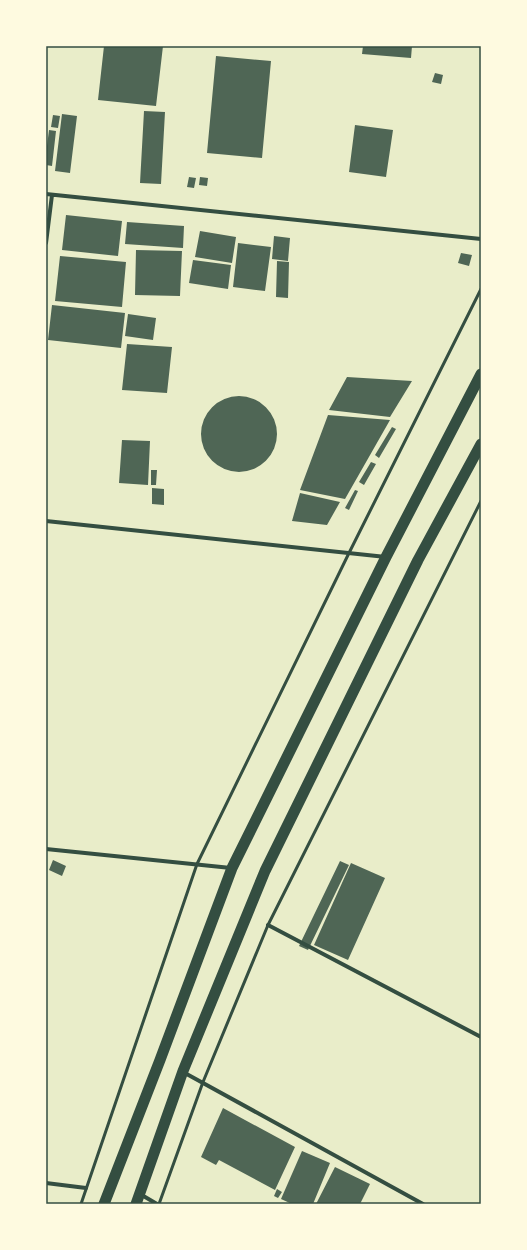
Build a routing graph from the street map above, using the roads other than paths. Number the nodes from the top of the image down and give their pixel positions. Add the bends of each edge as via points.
1 (46, 194) edge
2 (52, 195) junction
3 (481, 239) edge
4 (46, 243) edge
5 (481, 289) edge
6 (481, 374) edge
7 (481, 444) edge
8 (481, 501) edge
9 (46, 521) edge
10 (349, 553) junction
11 (386, 557) junction
12 (46, 849) edge
13 (198, 864) junction
14 (232, 868) junction
15 (268, 925) junction
16 (481, 1037) edge
17 (183, 1072) junction
18 (203, 1082) junction
19 (46, 1183) edge
20 (86, 1188) junction
21 (138, 1199) edge
22 (81, 1204) edge
23 (104, 1204) edge
24 (158, 1204) edge
25 (422, 1204) edge

1 - 2 street
2 - 3 street
2 - 4 street
5 - 10 lane
6 - 11 highway
7 - 17 highway via 418,560 265,872
8 - 15 lane
9 - 10 street
10 - 11 street
10 - 13 lane
11 - 14 highway
12 - 13 street
13 - 14 street
13 - 20 lane
14 - 23 highway
15 - 16 street
15 - 18 lane
17 - 18 street
17 - 21 highway
18 - 24 lane
18 - 25 street
19 - 20 street
20 - 22 lane
21 - 24 street

